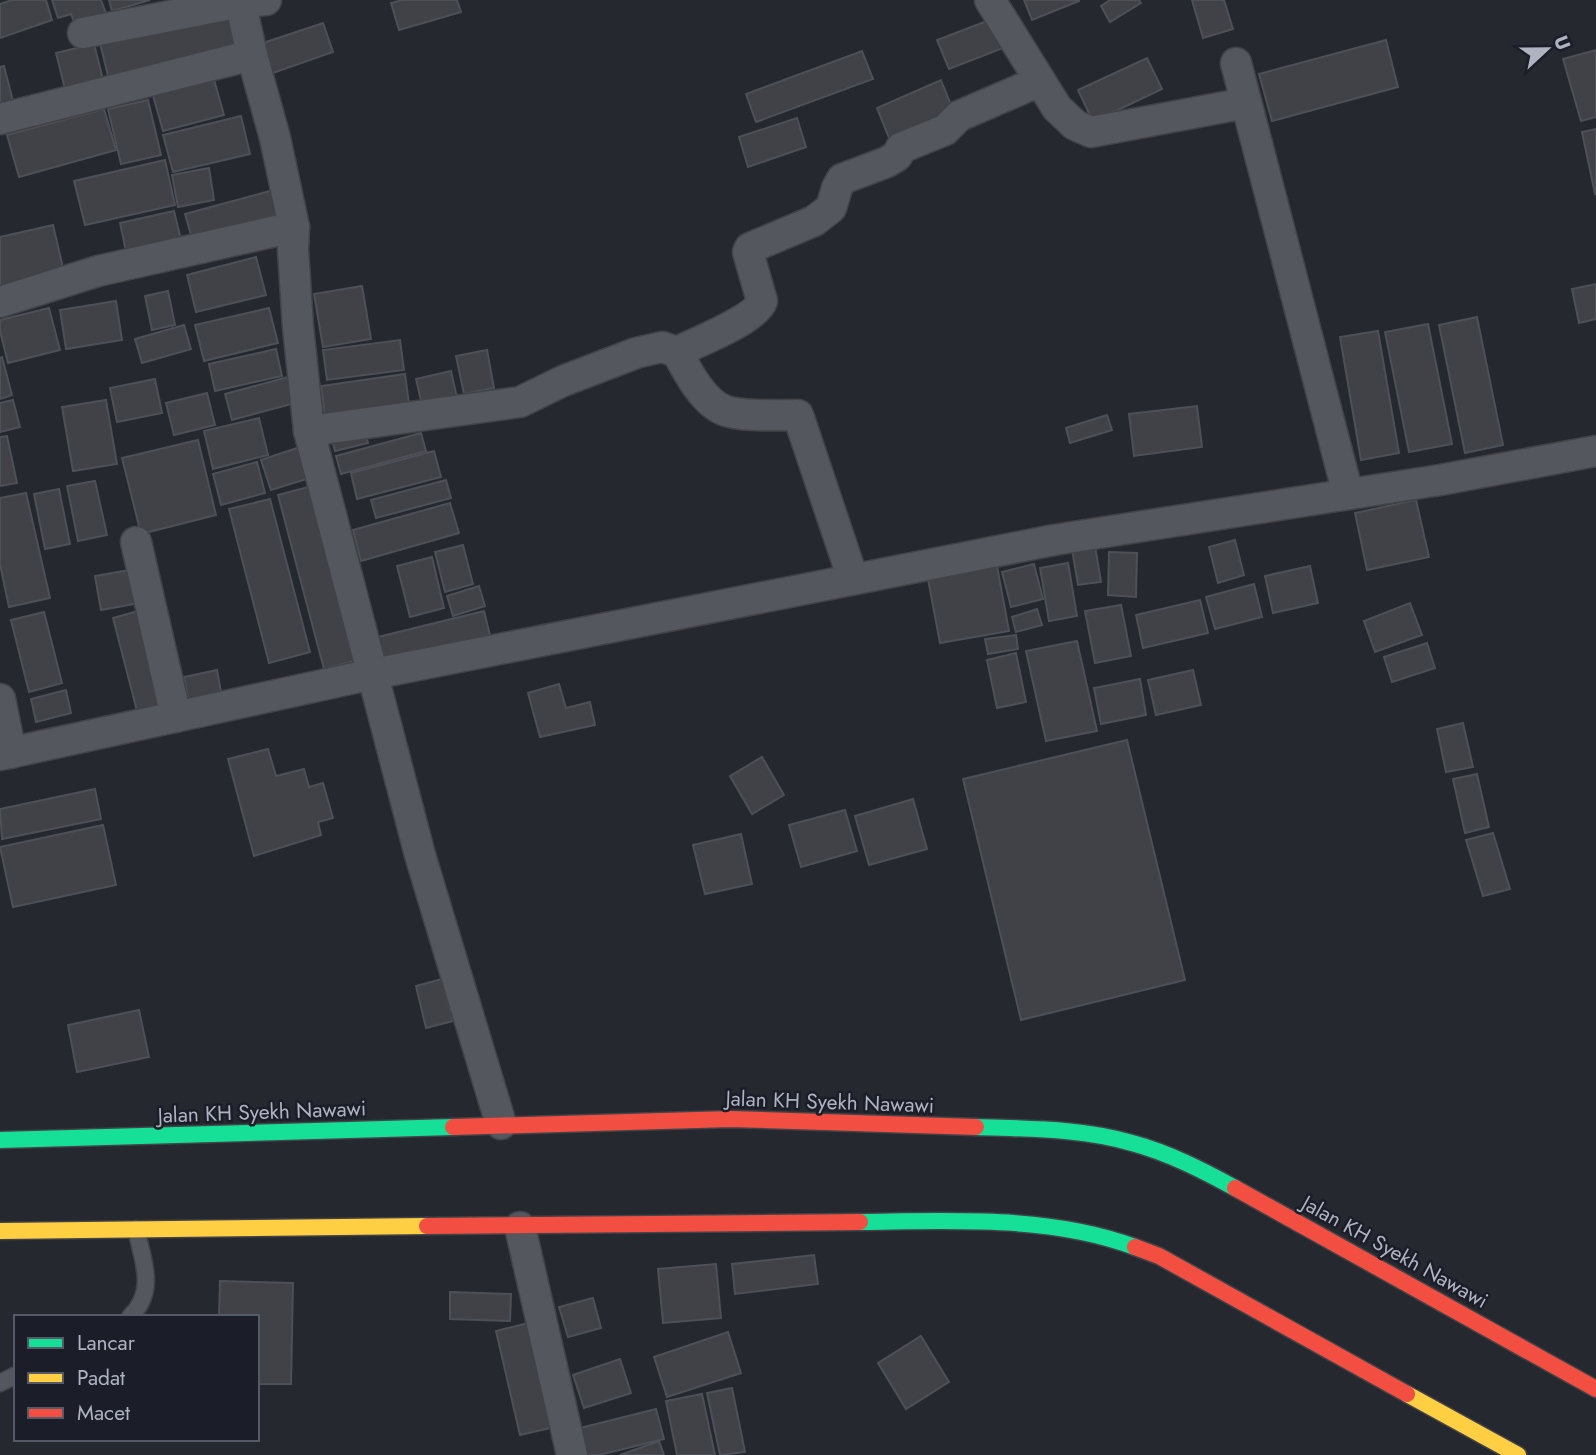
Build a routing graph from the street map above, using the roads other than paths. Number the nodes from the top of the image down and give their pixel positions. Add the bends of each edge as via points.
1 (990, 0) edge
2 (249, 1) edge
3 (83, 33) dead end
4 (251, 55) junction
5 (1236, 63) dead end
6 (1040, 81) junction
7 (1246, 103) junction
8 (0, 119) edge
9 (294, 227) junction
10 (0, 302) edge
11 (677, 352) junction
12 (309, 430) junction
13 (1596, 451) edge
14 (1348, 494) junction
15 (136, 542) dead end
16 (853, 579) junction
17 (373, 674) junction
18 (0, 699) edge
19 (176, 717) junction
20 (6, 754) edge
21 (501, 1124) junction
22 (0, 1140) edge
23 (520, 1227) junction
24 (136, 1229) junction
25 (0, 1231) edge
26 (132, 1315) edge
27 (1596, 1389) edge
28 (572, 1455) edge
29 (1518, 1455) edge

1 - 6 street
2 - 3 street
2 - 4 street
4 - 8 street
4 - 9 street
5 - 7 street
6 - 7 street via 1056,108 1074,125 1091,132
6 - 11 street via 958,116 946,130 901,148 887,162 842,179 824,215 750,248 760,308
7 - 14 street
9 - 10 street via 98,271
9 - 12 street
11 - 12 street via 662,347 636,353 520,402
11 - 16 street via 691,379 716,407 728,412 798,415
12 - 17 street
13 - 14 street
14 - 16 street via 1054,540
15 - 19 street
16 - 17 street
17 - 19 street
17 - 21 street via 420,855
18 - 20 street
19 - 20 street
21 - 22 main road, Jalan KH Syekh Nawawi
21 - 27 main road, Jalan KH Syekh Nawawi via 758,1120 1058,1130 1130,1142 1192,1164
23 - 24 main road
23 - 28 street
23 - 29 main road via 946,1221 1102,1235 1159,1256
24 - 25 main road
24 - 26 lane via 146,1292

